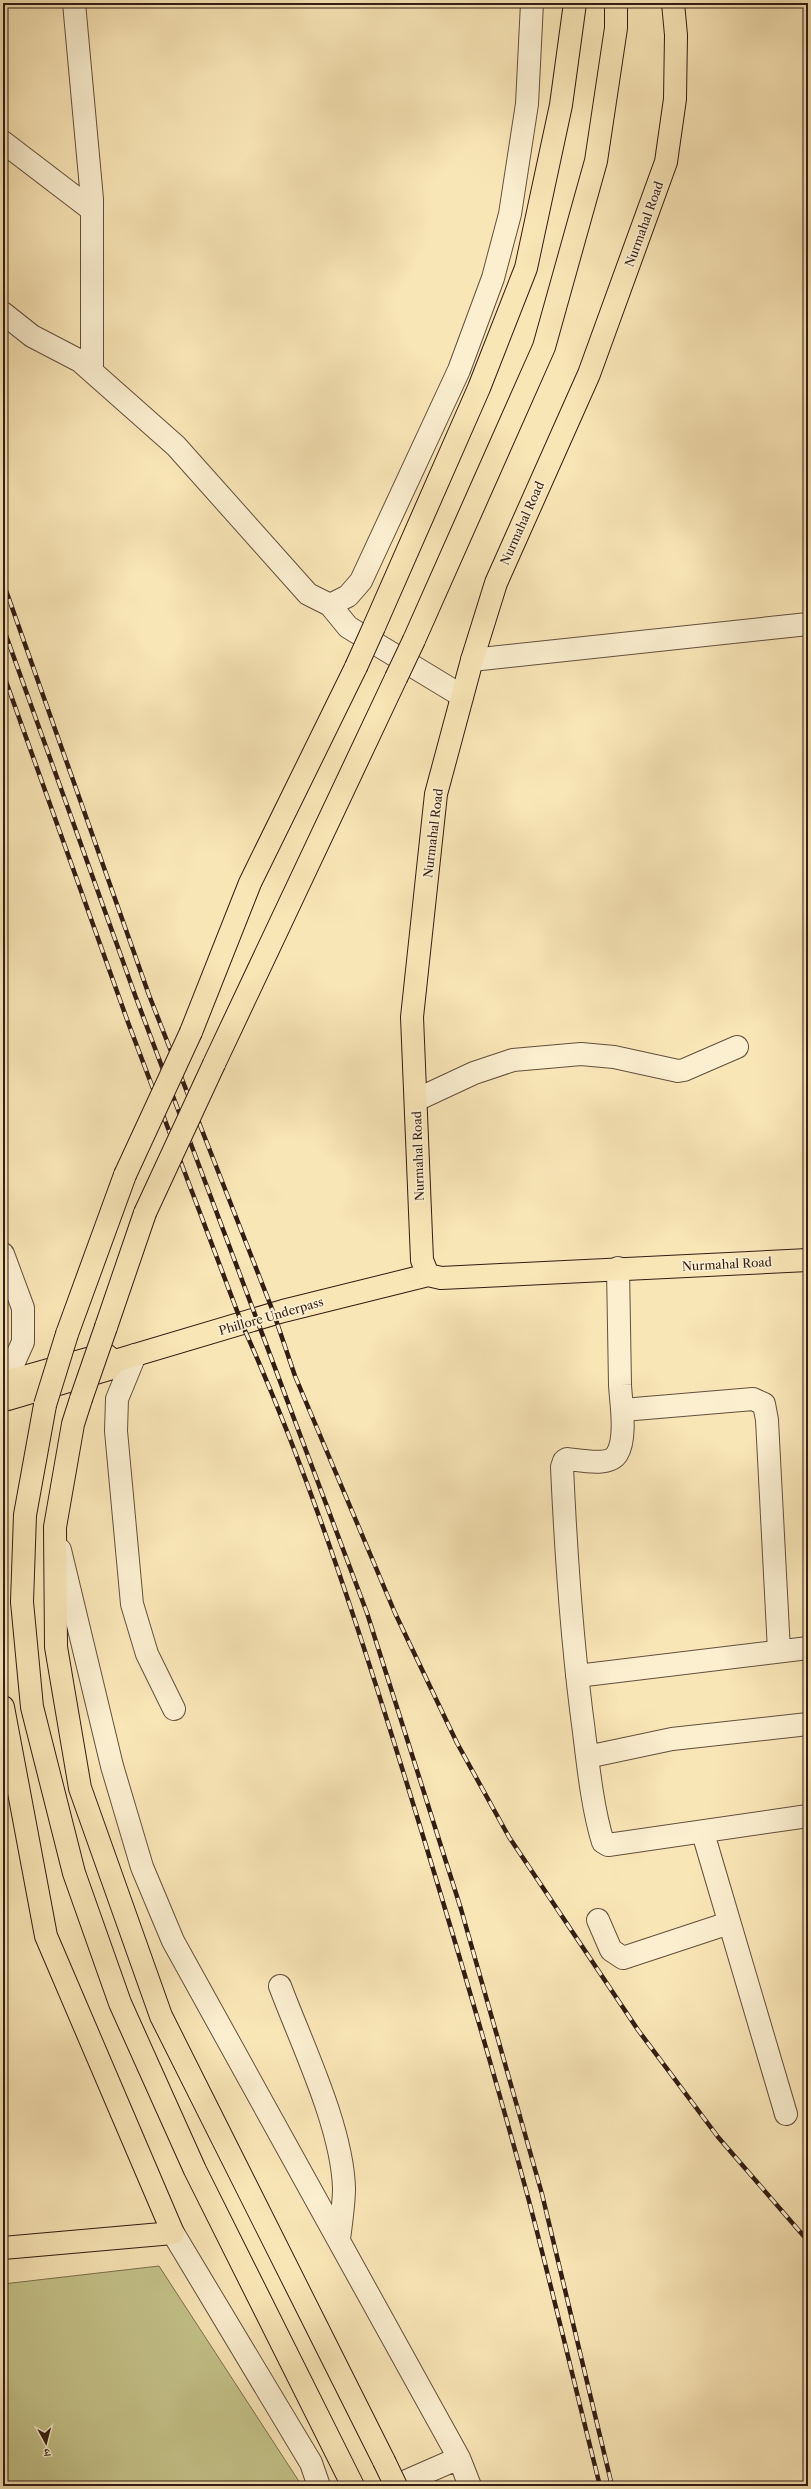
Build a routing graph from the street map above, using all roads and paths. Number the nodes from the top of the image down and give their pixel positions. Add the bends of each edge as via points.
1 (74, 3) edge
2 (532, 3) edge
3 (575, 3) edge
4 (616, 3) edge
5 (673, 3) edge
6 (3, 142) edge
7 (92, 210) junction
8 (3, 313) edge
9 (92, 371) junction
10 (330, 605) junction
11 (808, 624) edge
12 (472, 660) junction
13 (462, 696) junction
14 (737, 1046) dead end
15 (416, 1100) junction
16 (3, 1254) edge
17 (808, 1260) edge
18 (618, 1268) junction
19 (428, 1275) junction
20 (125, 1358) junction
21 (5, 1390) edge
22 (623, 1410) junction
23 (55, 1527) junction
24 (808, 1648) edge
25 (779, 1651) junction
26 (576, 1676) junction
27 (3, 1707) edge
28 (174, 1709) dead end
29 (808, 1724) edge
30 (588, 1757) junction
31 (807, 1819) edge
32 (703, 1833) junction
33 (598, 1920) dead end
34 (729, 1923) junction
35 (280, 1986) dead end
36 (786, 2114) dead end
37 (173, 2233) junction
38 (339, 2240) junction
39 (3, 2248) edge
40 (459, 2458) junction
41 (351, 2481) edge
42 (319, 2486) edge
43 (396, 2486) edge
44 (470, 2486) edge

1 - 7 street
2 - 10 street via 527,104 510,214 493,278 459,370 361,581 348,596
3 - 41 main road, bridge via 562,105 526,268 479,388 374,627 250,883 191,1032 125,1175 67,1334 46,1405 25,1515 22,1602 32,1707 74,1873 120,2003 195,2170
4 - 23 main road, bridge via 616,28 596,161 544,347 414,640 145,1213 72,1424
5 - 12 main road, Nurmahal Road via 676,35 675,99 666,162 589,374 496,582
6 - 7 street
7 - 9 street
8 - 9 street via 32,336 80,361
9 - 10 street via 176,446 308,594
10 - 13 street via 348,628
11 - 12 street
12 - 13 main road, Nurmahal Road
13 - 15 main road, Nurmahal Road via 436,794 412,1017
14 - 15 street via 678,1071 614,1057 581,1054 512,1060 474,1073
15 - 19 main road, Nurmahal Road via 422,1260
16 - 21 street via 23,1308 23,1342
17 - 18 main road, Nurmahal Road
18 - 19 main road, Nurmahal Road via 442,1278
18 - 22 street
19 - 20 main road, Phillore Underpass via 283,1311
20 - 21 main road, Phillore Underpass via 105,1354
20 - 28 street via 117,1399 116,1431 132,1604 147,1654
22 - 25 street via 753,1399 764,1404
22 - 26 street via 617,1455 610,1460 567,1459 562,1463 566,1561
23 - 38 street via 112,1766 142,1867 173,1941
23 - 43 main road, bridge via 56,1646 80,1788 141,1960 161,2016
24 - 25 street
25 - 26 street
26 - 30 street
27 - 37 main road via 46,1936
29 - 30 street via 672,1739
30 - 32 street via 602,1840 606,1845
31 - 32 street
32 - 34 street
33 - 34 street via 611,1950 623,1958
34 - 36 street
35 - 38 street via 330,2117 340,2156 344,2188
37 - 39 main road
37 - 42 street via 311,2463
38 - 40 street
40 - 43 street
40 - 44 street

